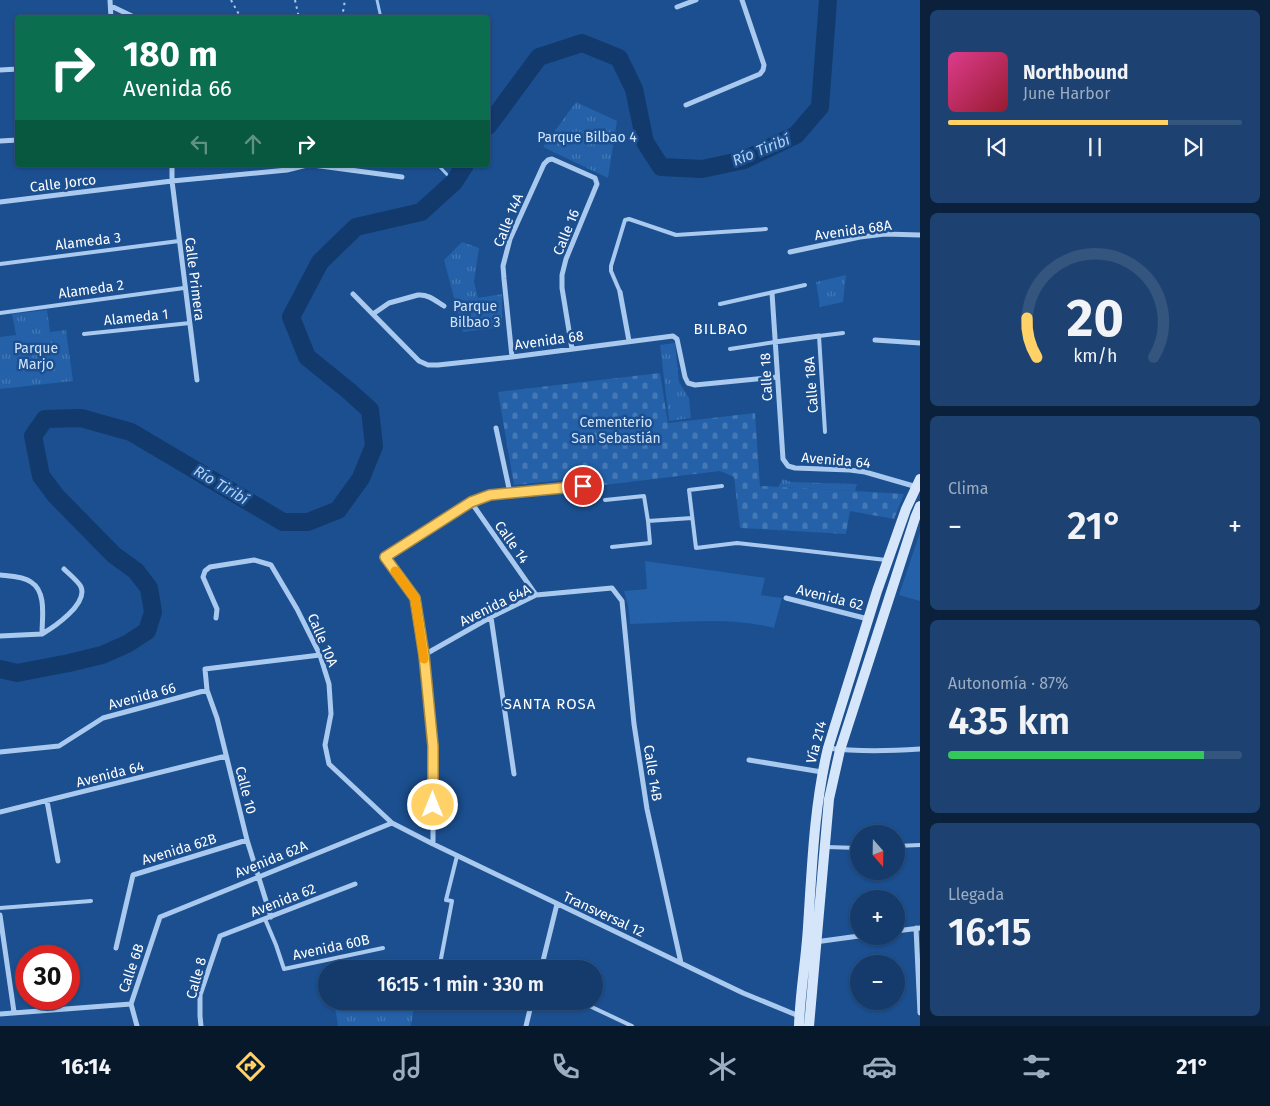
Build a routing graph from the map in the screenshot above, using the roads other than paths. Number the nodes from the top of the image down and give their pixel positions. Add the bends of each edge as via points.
1 (696, 0) edge
2 (742, 0) edge
3 (110, 3) edge
4 (678, 6) dead end
5 (131, 15) edge
6 (15, 69) edge
7 (0, 70) edge
8 (686, 105) dead end
9 (15, 140) edge
10 (0, 141) edge
11 (172, 167) edge
12 (299, 167) edge
13 (328, 167) edge
14 (402, 177) dead end
15 (172, 181) junction
16 (597, 184) joint
17 (0, 202) edge
18 (766, 229) dead end
19 (920, 235) edge
20 (179, 241) junction
21 (790, 252) dead end
22 (0, 264) edge
23 (805, 285) dead end
24 (184, 288) junction
25 (620, 292) joint
26 (772, 293) junction
27 (353, 294) dead end
28 (720, 304) dead end
29 (444, 306) dead end
30 (0, 313) edge
31 (373, 314) junction
32 (190, 323) junction
33 (843, 332) dead end
34 (84, 334) dead end
35 (819, 336) junction
36 (875, 340) dead end
37 (629, 341) junction
38 (776, 342) junction
39 (920, 343) edge
40 (572, 349) junction
41 (730, 349) dead end
42 (512, 357) junction
43 (777, 377) junction
44 (197, 380) dead end
45 (496, 428) dead end
46 (825, 432) dead end
47 (783, 459) joint
48 (919, 485) edge
49 (583, 486) dead end
50 (722, 486) dead end
51 (510, 492) junction
52 (605, 500) dead end
53 (471, 502) junction
54 (920, 506) edge
55 (692, 518) junction
56 (648, 521) junction
57 (612, 547) dead end
58 (888, 560) junction
59 (64, 569) dead end
60 (0, 575) edge
61 (612, 588) joint
62 (536, 595) junction
63 (786, 598) dead end
64 (216, 618) dead end
65 (491, 618) junction
66 (868, 618) junction
67 (42, 634) junction
68 (0, 636) edge
69 (320, 655) junction
70 (424, 655) junction
71 (207, 690) junction
72 (828, 748) junction
73 (920, 749) edge
74 (840, 750) junction
75 (0, 752) edge
76 (226, 756) junction
77 (749, 760) dead end
78 (822, 772) junction
79 (514, 774) dead end
80 (46, 801) junction
81 (0, 812) edge
82 (392, 824) junction
83 (247, 840) junction
84 (432, 844) junction
85 (920, 845) edge
86 (824, 846) junction
87 (905, 846) edge
88 (850, 847) edge
89 (457, 856) junction
90 (58, 861) dead end
91 (259, 876) junction
92 (355, 884) dead end
93 (91, 901) dead end
94 (557, 904) junction
95 (0, 908) edge
96 (0, 915) edge
97 (271, 916) junction
98 (160, 917) joint
99 (265, 919) junction
100 (918, 928) edge
101 (905, 930) edge
102 (2, 935) edge
103 (220, 936) joint
104 (850, 937) edge
105 (812, 942) junction
106 (116, 948) dead end
107 (383, 948) dead end
108 (441, 960) edge
109 (542, 960) edge
110 (681, 963) junction
111 (131, 1004) junction
112 (530, 1010) edge
113 (598, 1010) edge
114 (14, 1012) junction
115 (920, 1012) edge
116 (0, 1014) edge
117 (804, 1022) edge
118 (138, 1026) edge
119 (201, 1026) edge
120 (526, 1026) edge
121 (632, 1026) edge

1 - 4 street
2 - 8 street via 763,70
3 - 5 street
6 - 7 street
9 - 10 street
11 - 15 street
12 - 15 street, Calle Jorco
13 - 14 street
15 - 17 street, Calle Jorco
15 - 20 street, Calle Primera
16 - 40 street, Calle 16 via 562,275
16 - 42 street, Calle 14A via 595,178 552,160 544,164 510,239 503,266
18 - 25 lane via 676,235 625,220 611,266
19 - 21 street, Avenida 68A via 860,237
20 - 22 lane, Alameda 3
20 - 24 street, Calle Primera
23 - 26 lane
24 - 30 lane, Alameda 2
24 - 32 street, Calle Primera
25 - 37 street
26 - 28 lane
26 - 38 street, Calle 18
27 - 31 street
29 - 31 street via 422,294 389,303
31 - 42 street, Avenida 68 via 419,361 428,365
32 - 34 lane, Alameda 1
32 - 44 street, Calle Primera
33 - 35 lane
35 - 38 street
35 - 46 lane, Calle 18A
36 - 39 street
37 - 40 street, Avenida 68
37 - 43 street, Avenida 68 via 673,336 677,339 684,377 695,385
38 - 41 lane
38 - 43 street, Calle 18
40 - 42 street, Avenida 68
43 - 47 street, Calle 18
45 - 51 street
47 - 48 street, Avenida 64 via 788,466 795,468 865,472
48 - 58 main road, Vía 214 via 906,509
49 - 51 street
50 - 55 lane via 689,490
51 - 53 street
52 - 56 lane via 644,496
53 - 62 street, Calle 14
53 - 70 street via 385,557 415,598
54 - 74 main road, Vía 214
55 - 56 lane
55 - 58 lane via 696,548 737,543
56 - 57 lane via 650,543
58 - 66 main road, Vía 214
59 - 67 street via 81,586 81,594 75,608
60 - 67 street via 25,579 38,590 42,600
61 - 62 street, Avenida 64A
61 - 110 street, Calle 14B via 622,601 634,724 647,809
62 - 65 street, Avenida 64A
63 - 66 street, Avenida 62
64 - 69 street, Calle 10A via 217,609 203,577 205,571 210,567 254,560 271,565
65 - 70 street, Avenida 64A
65 - 79 street
66 - 72 main road, Vía 214
67 - 68 street
69 - 71 street, Calle 10 via 205,669
69 - 82 street, Calle 10A via 329,684 331,714 326,745 329,764
70 - 84 street via 433,746
71 - 75 street, Avenida 66 via 103,718 59,746
71 - 76 street, Calle 10
72 - 74 street
72 - 78 main road, Vía 214
73 - 74 street
74 - 86 main road, Vía 214 via 829,799
76 - 80 street, Avenida 64
76 - 83 street, Calle 10
77 - 78 street
78 - 105 main road, Vía 214 via 815,826
80 - 81 street, Avenida 64
80 - 90 street
82 - 84 street, Transversal 12
82 - 91 street, Avenida 62A
83 - 91 street, Calle 10
83 - 106 street, Avenida 62B via 133,875
84 - 89 street, Transversal 12
85 - 87 lane
86 - 88 lane
86 - 105 main road, Vía 214
89 - 94 street, Transversal 12
89 - 108 lane via 446,900 452,901
91 - 97 street, Calle 10
91 - 98 street, Avenida 62A
92 - 97 street, Avenida 62
93 - 95 lane
94 - 109 street
94 - 110 street, Transversal 12
96 - 102 street
97 - 99 street, Avenida 62
98 - 111 street, Calle 6B
99 - 103 street, Avenida 62
99 - 107 lane, Avenida 60B via 284,969
100 - 101 street
100 - 115 street
102 - 114 street
103 - 119 street, Calle 8 via 200,994
104 - 105 street
105 - 117 main road, Vía 214
110 - 117 street, Transversal 12
111 - 114 street
111 - 118 street, Calle 6B
112 - 120 street
113 - 121 lane
114 - 116 street

